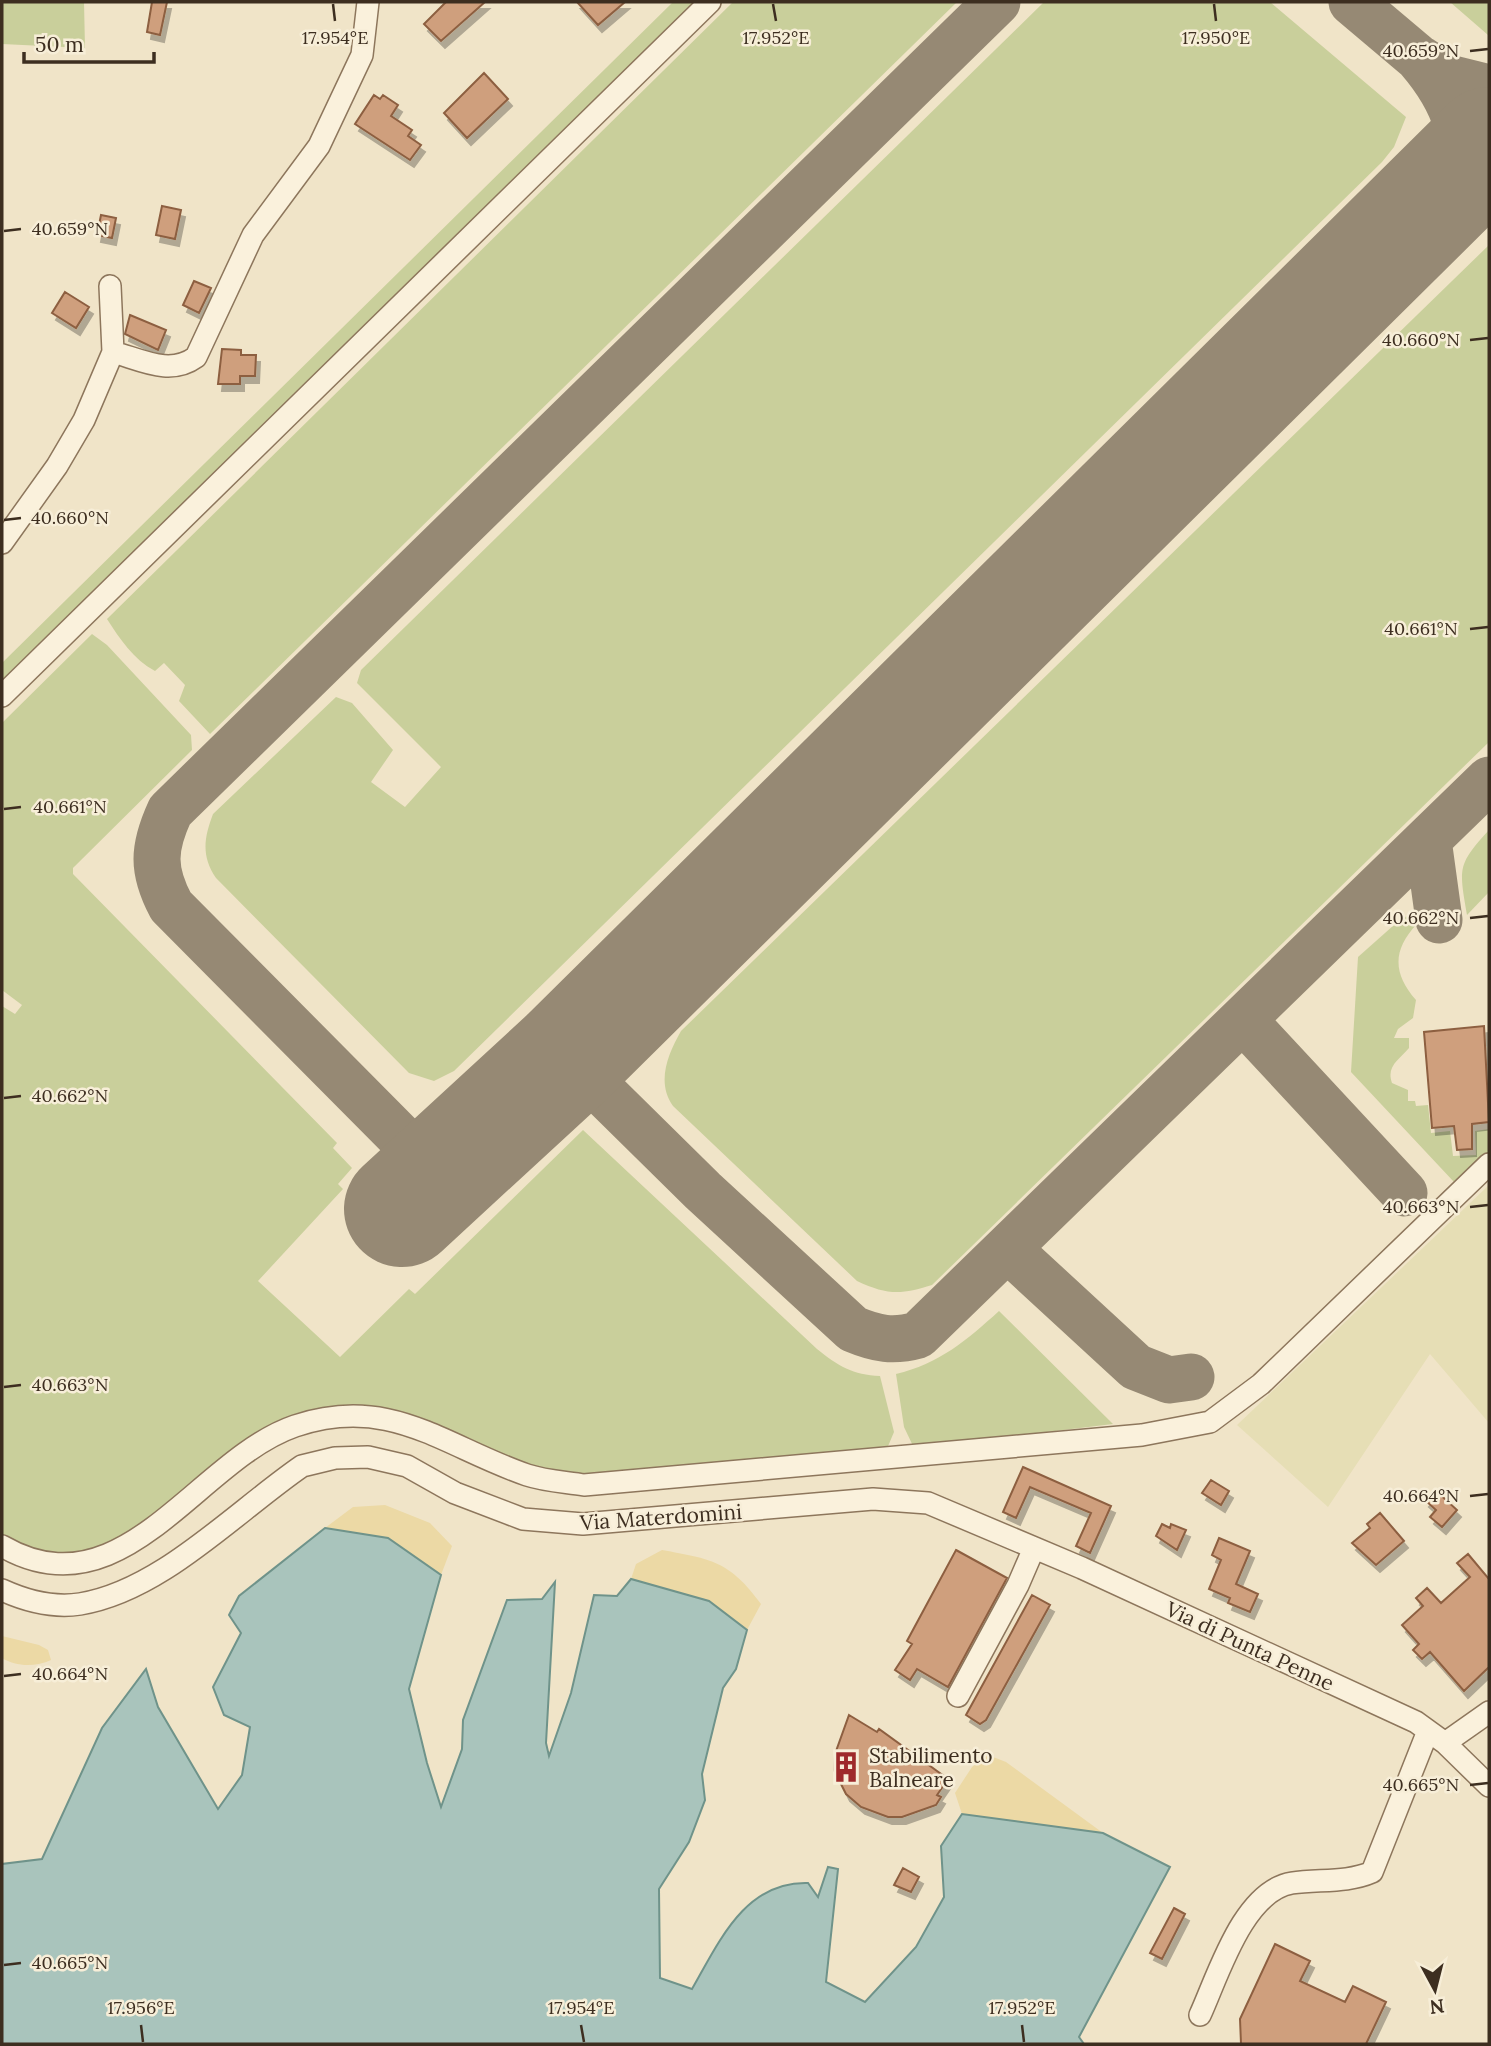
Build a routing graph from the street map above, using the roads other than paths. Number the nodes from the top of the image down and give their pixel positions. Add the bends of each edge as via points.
1 (368, 2) edge
2 (710, 2) edge
3 (110, 286) dead end
4 (113, 352) junction
5 (2, 543) edge
6 (2, 696) edge
7 (1489, 1164) edge
8 (994, 1531) joint
9 (2, 1546) edge
10 (1034, 1548) junction
11 (2, 1590) edge
12 (958, 1696) dead end
13 (1489, 1712) edge
14 (1436, 1737) junction
15 (1489, 1786) edge
16 (1200, 2015) dead end

1 - 4 street via 362,55 319,146 253,235 196,356 183,366 170,368
2 - 6 street
3 - 4 street
4 - 5 street via 84,420
7 - 9 street via 1261,1384 1210,1422 1142,1435 584,1485 528,1475 421,1427 332,1415 265,1440 114,1553 63,1566 24,1559
8 - 10 street, Via di Punta Penne
8 - 11 street, Via Materdomini via 928,1503 873,1499 583,1524 523,1519 455,1493 407,1466 368,1457 335,1458 302,1466 136,1587 79,1604 29,1602
10 - 12 street
10 - 14 street, Via di Punta Penne via 1416,1722
13 - 14 street
14 - 15 street, Via di Punta Penne
14 - 16 street via 1372,1872 1357,1879 1289,1884 1269,1893 1243,1920

